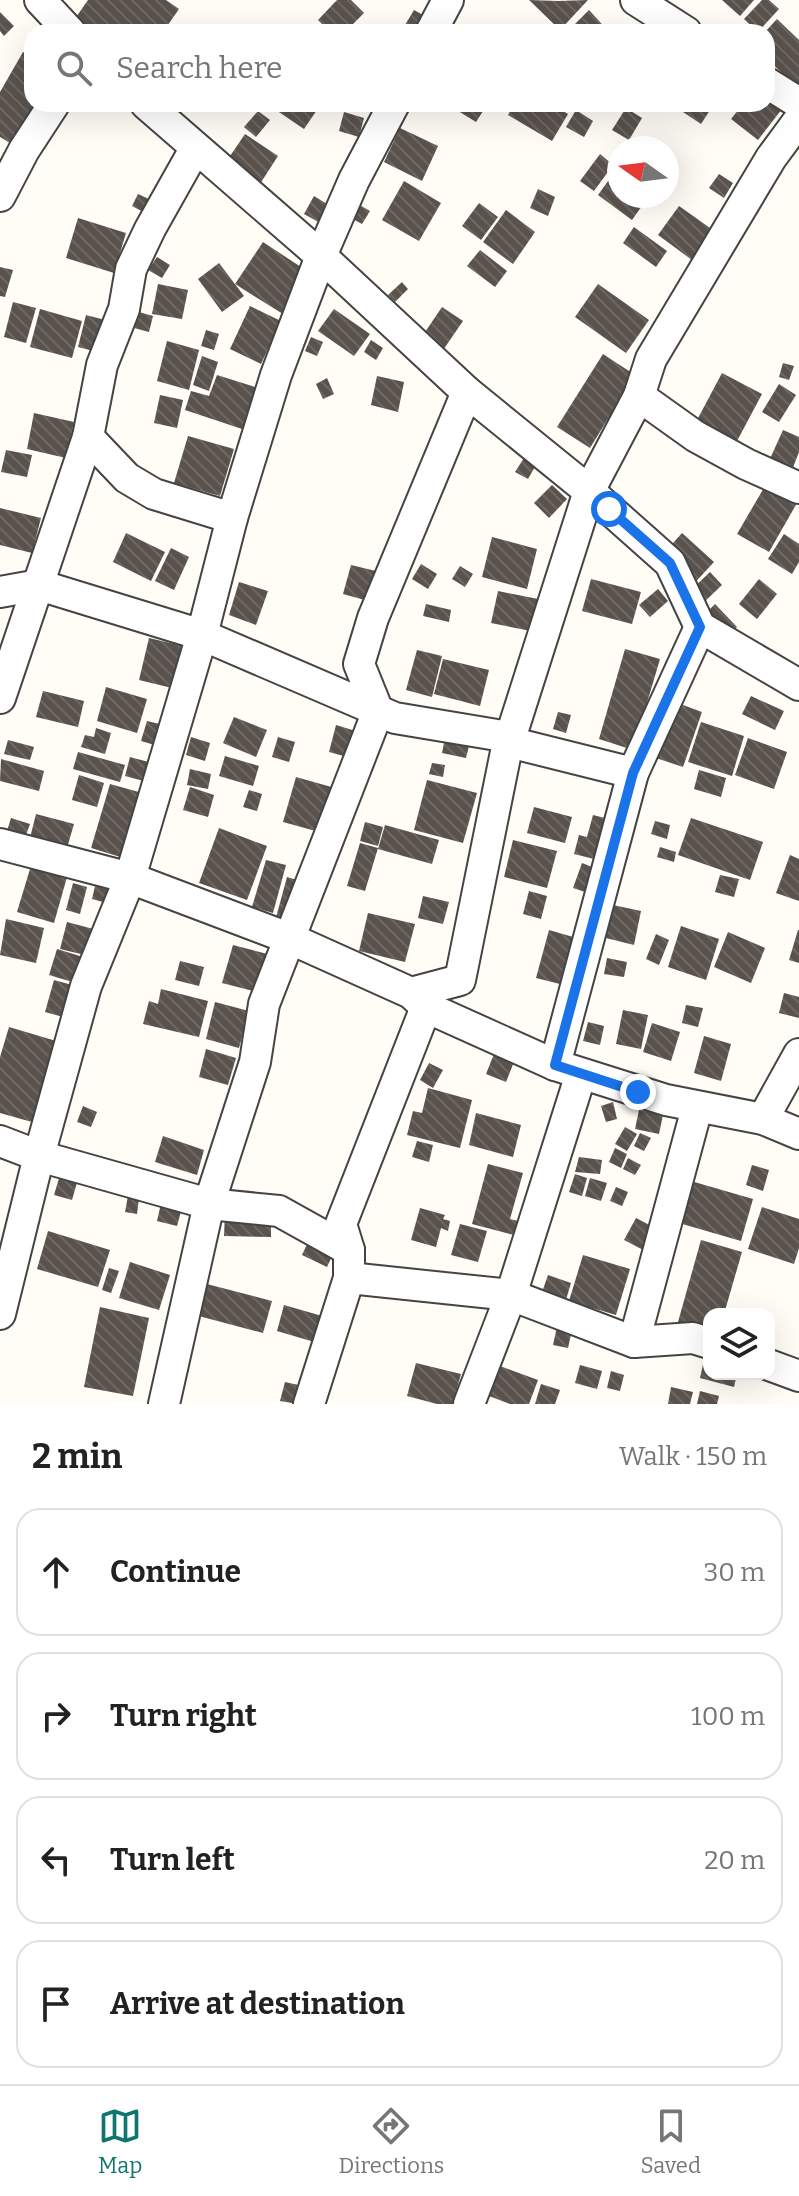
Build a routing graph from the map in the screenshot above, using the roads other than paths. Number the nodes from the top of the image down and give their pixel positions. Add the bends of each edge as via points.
1 (448, 0) edge
2 (636, 0) edge
3 (43, 1) edge
4 (63, 24) edge
5 (435, 24) edge
6 (674, 24) edge
7 (775, 88) edge
8 (799, 103) edge
9 (49, 112) edge
10 (155, 112) edge
11 (390, 112) edge
12 (799, 120) edge
13 (195, 149) junction
14 (0, 196) edge
15 (321, 256) junction
16 (467, 392) junction
17 (639, 396) junction
18 (88, 437) junction
19 (799, 488) edge
20 (589, 491) junction
21 (232, 518) junction
22 (39, 585) junction
23 (0, 592) edge
24 (700, 627) junction
25 (202, 635) junction
26 (799, 685) edge
27 (0, 698) edge
28 (378, 711) junction
29 (509, 740) junction
30 (633, 773) junction
31 (0, 844) edge
32 (130, 878) junction
33 (291, 939) junction
34 (418, 1000) junction
35 (799, 1054) edge
36 (568, 1070) junction
37 (697, 1108) junction
38 (763, 1119) junction
39 (799, 1134) edge
40 (0, 1141) edge
41 (39, 1156) junction
42 (209, 1204) junction
43 (349, 1264) junction
44 (511, 1295) junction
45 (0, 1314) edge
46 (703, 1341) edge
47 (634, 1342) junction
48 (775, 1367) edge
49 (799, 1376) edge
50 (164, 1404) edge
51 (309, 1404) edge
52 (469, 1404) edge

1 - 5 street
2 - 6 street
3 - 4 street
7 - 8 street
9 - 14 street
10 - 13 street
11 - 15 street
12 - 17 street via 651,359
13 - 15 street
13 - 18 street via 131,269 124,309 102,365
15 - 16 street
15 - 21 street via 276,375
16 - 20 street
16 - 28 street via 359,664
17 - 19 street via 695,436
17 - 20 street
18 - 21 street via 127,478 154,494
18 - 22 street
20 - 24 street via 670,563
20 - 29 street
21 - 25 street
22 - 23 street
22 - 25 street
22 - 27 street
24 - 26 street
24 - 30 street
25 - 28 street
25 - 32 street
28 - 29 street
28 - 33 street
29 - 30 street
29 - 34 street via 460,980
30 - 36 street
31 - 32 street
32 - 33 street
32 - 41 street via 86,986
33 - 34 street
33 - 42 street via 264,1004 255,1062
34 - 36 street
34 - 43 street via 341,1224
35 - 38 street
36 - 37 street
36 - 44 street
37 - 38 street
37 - 47 street
38 - 39 street
40 - 41 street
41 - 42 street
41 - 45 street
42 - 43 street via 279,1211
42 - 50 street
43 - 44 street
43 - 51 street
44 - 47 street
44 - 52 street
46 - 47 street
48 - 49 street

